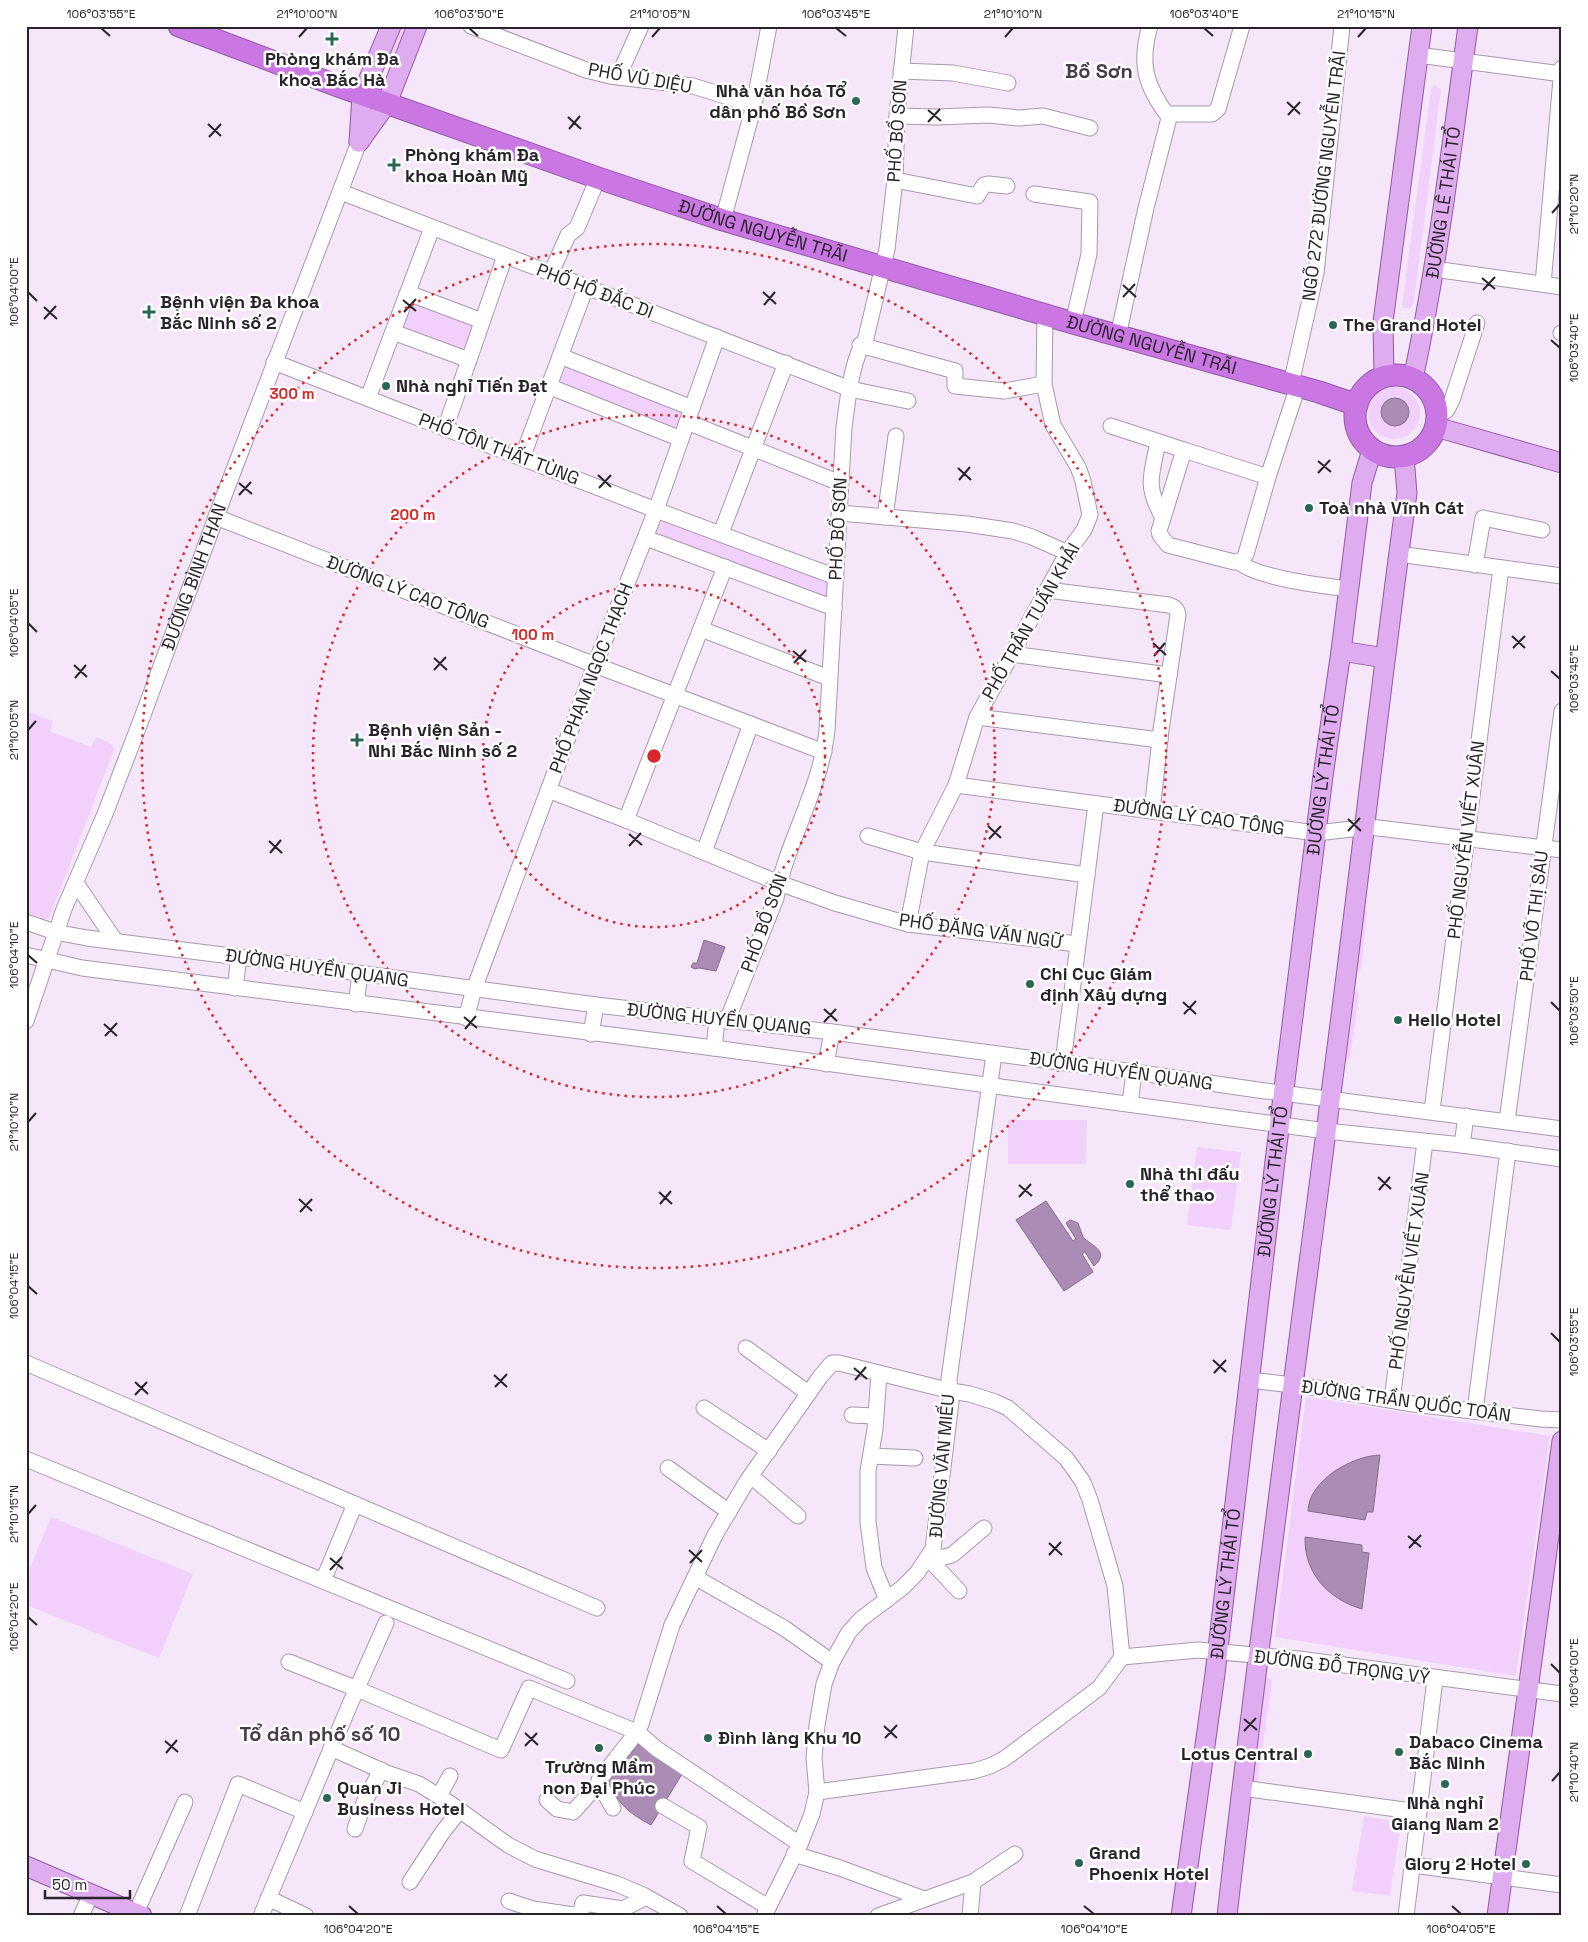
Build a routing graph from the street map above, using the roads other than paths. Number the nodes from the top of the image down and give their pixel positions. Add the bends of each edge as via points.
1 (391, 26) edge
2 (417, 26) edge
3 (470, 26) edge
4 (641, 26) edge
5 (769, 26) edge
6 (906, 26) edge
7 (1150, 26) edge
8 (1242, 26) edge
9 (1342, 26) edge
10 (1422, 26) edge
11 (1468, 26) edge
12 (188, 28) edge
13 (510, 33) edge
14 (1418, 56) junction
15 (1463, 62) junction
16 (901, 71) junction
17 (1561, 72) edge
18 (618, 77) junction
19 (1008, 83) dead end
20 (362, 94) junction
21 (387, 103) junction
22 (754, 105) junction
23 (897, 116) junction
24 (1169, 117) junction
25 (1090, 128) dead end
26 (359, 142) junction
27 (598, 178) junction
28 (895, 180) junction
29 (1006, 186) dead end
30 (341, 192) junction
31 (1034, 194) dead end
32 (723, 220) junction
33 (432, 228) junction
34 (505, 256) junction
35 (883, 267) junction
36 (1434, 268) junction
37 (551, 274) junction
38 (1543, 284) junction
39 (586, 287) junction
40 (1562, 287) edge
41 (408, 293) junction
42 (1045, 315) junction
43 (482, 321) junction
44 (1073, 323) junction
45 (1477, 324) dead end
46 (393, 332) junction
47 (1118, 336) junction
48 (717, 337) junction
49 (860, 346) junction
50 (560, 356) junction
51 (469, 360) junction
52 (274, 362) junction
53 (786, 363) junction
54 (1384, 377) junction
55 (1413, 379) junction
56 (1044, 384) junction
57 (1294, 385) junction
58 (548, 386) junction
59 (850, 389) junction
60 (368, 398) junction
61 (908, 401) dead end
62 (1357, 404) junction
63 (690, 415) junction
64 (1437, 422) junction
65 (1111, 426) dead end
66 (445, 429) junction
67 (896, 436) dead end
68 (681, 439) junction
69 (1158, 442) junction
70 (752, 448) junction
71 (1184, 450) junction
72 (1372, 450) junction
73 (1404, 457) junction
74 (522, 458) junction
75 (1562, 463) edge
76 (1268, 477) junction
77 (840, 483) junction
78 (656, 510) junction
79 (840, 513) junction
80 (216, 516) junction
81 (884, 517) junction
82 (1163, 518) junction
83 (1542, 530) dead end
84 (721, 533) junction
85 (646, 538) junction
86 (1068, 553) junction
87 (1398, 554) junction
88 (1238, 562) junction
89 (1476, 565) junction
90 (725, 567) junction
91 (1501, 568) junction
92 (1562, 576) edge
93 (836, 577) junction
94 (1349, 589) junction
95 (1047, 590) junction
96 (834, 608) junction
97 (700, 629) junction
98 (1341, 651) junction
99 (1011, 654) junction
100 (1385, 658) junction
101 (595, 665) junction
102 (1169, 675) junction
103 (829, 678) junction
104 (675, 696) junction
105 (1562, 711) edge
106 (977, 717) junction
107 (751, 724) junction
108 (1160, 740) junction
109 (824, 752) junction
110 (956, 785) junction
111 (548, 790) junction
112 (1096, 804) junction
113 (1152, 811) junction
114 (626, 820) junction
115 (1363, 828) junction
116 (1316, 833) junction
117 (868, 836) dead end
118 (1466, 839) junction
119 (1543, 847) junction
120 (1562, 850) edge
121 (704, 852) junction
122 (922, 852) junction
123 (1087, 875) junction
124 (76, 883) junction
125 (778, 883) junction
126 (26, 922) edge
127 (908, 924) junction
128 (56, 932) junction
129 (116, 942) junction
130 (1077, 944) junction
131 (26, 955) edge
132 (239, 956) junction
133 (46, 961) junction
134 (360, 974) junction
135 (235, 988) junction
136 (474, 989) junction
137 (356, 1004) junction
138 (596, 1005) junction
139 (466, 1018) junction
140 (722, 1020) junction
141 (26, 1021) edge
142 (832, 1032) junction
143 (591, 1034) junction
144 (714, 1048) junction
145 (994, 1054) junction
146 (1063, 1062) junction
147 (826, 1064) junction
148 (1134, 1072) junction
149 (990, 1085) junction
150 (1284, 1092) junction
151 (1331, 1098) junction
152 (1130, 1104) junction
153 (1432, 1111) junction
154 (1466, 1116) junction
155 (1507, 1121) junction
156 (1280, 1125) junction
157 (1562, 1129) edge
158 (1326, 1132) junction
159 (1425, 1142) junction
160 (1462, 1145) junction
161 (1508, 1151) junction
162 (1562, 1159) edge
163 (746, 1348) dead end
164 (26, 1363) edge
165 (879, 1374) junction
166 (1250, 1380) junction
167 (1293, 1386) junction
168 (951, 1391) junction
169 (808, 1393) junction
170 (1392, 1400) junction
171 (704, 1408) dead end
172 (1475, 1411) junction
173 (852, 1415) dead end
174 (876, 1416) junction
175 (1562, 1420) edge
176 (1562, 1441) edge
177 (768, 1450) junction
178 (870, 1456) junction
179 (915, 1458) dead end
180 (26, 1459) edge
181 (668, 1468) dead end
182 (751, 1476) junction
183 (355, 1504) junction
184 (729, 1512) junction
185 (798, 1516) dead end
186 (984, 1528) dead end
187 (928, 1558) junction
188 (695, 1577) junction
189 (323, 1581) junction
190 (959, 1591) dead end
191 (887, 1600) junction
192 (597, 1608) dead end
193 (386, 1623) dead end
194 (1217, 1652) junction
195 (1259, 1655) junction
196 (1122, 1657) junction
197 (289, 1662) dead end
198 (832, 1662) junction
199 (1434, 1678) junction
200 (567, 1681) dead end
201 (357, 1689) junction
202 (1529, 1689) junction
203 (1562, 1694) edge
204 (637, 1732) junction
205 (331, 1748) junction
206 (381, 1770) junction
207 (450, 1776) dead end
208 (599, 1783) junction
209 (1242, 1788) junction
210 (817, 1792) junction
211 (439, 1796) junction
212 (548, 1800) dead end
213 (185, 1802) dead end
214 (664, 1806) dead end
215 (613, 1808) dead end
216 (460, 1810) junction
217 (305, 1812) junction
218 (1419, 1812) junction
219 (355, 1829) dead end
220 (797, 1849) junction
221 (1015, 1854) dead end
222 (1414, 1865) junction
223 (26, 1866) edge
224 (1501, 1878) junction
225 (410, 1882) dead end
226 (973, 1882) junction
227 (1562, 1885) edge
228 (91, 1894) junction
229 (646, 1897) junction
230 (268, 1898) junction
231 (509, 1900) dead end
232 (924, 1900) junction
233 (766, 1911) edge
234 (664, 1912) edge
235 (139, 1914) edge
236 (81, 1916) edge
237 (187, 1916) edge
238 (261, 1916) edge
239 (306, 1916) edge
240 (580, 1916) edge
241 (680, 1916) edge
242 (878, 1916) edge
243 (970, 1916) edge
244 (1181, 1916) edge
245 (1227, 1916) edge
246 (1406, 1916) edge
247 (1497, 1916) edge

1 - 20 main road
2 - 21 main road, ĐƯỜNG BÌNH THAN
3 - 13 street, PHỐ VŨ DIỆU
4 - 18 street
5 - 22 street
6 - 16 street, PHỐ BỒ SƠN
7 - 24 street via 1144,50 1145,67 1158,103
8 - 24 street via 1218,110 1212,114 1172,113
9 - 57 street, NGÕ 272 ĐƯỜNG NGUYỄN TRÃI via 1316,273
10 - 14 main road
11 - 15 main road, ĐƯỜNG LÊ THÁI TỔ
12 - 20 highway, ĐƯỜNG NGUYỄN TRÃI
13 - 18 street, PHỐ VŨ DIỆU via 586,70
14 - 15 street
14 - 54 main road via 1383,322
15 - 17 street
15 - 36 main road, ĐƯỜNG LÊ THÁI TỔ
16 - 19 street via 953,73
16 - 23 street, PHỐ BỒ SƠN
17 - 38 street
18 - 22 street, PHỐ VŨ DIỆU via 693,86
20 - 21 highway, ĐƯỜNG NGUYỄN TRÃI
20 - 26 main road
21 - 26 main road, ĐƯỜNG BÌNH THAN
21 - 27 highway, ĐƯỜNG NGUYỄN TRÃI
22 - 32 street
23 - 25 street via 1043,116
23 - 28 street, PHỐ BỒ SƠN
24 - 47 street
26 - 30 street, ĐƯỜNG BÌNH THAN
27 - 32 highway, ĐƯỜNG NGUYỄN TRÃI
27 - 37 street via 578,228 568,235
28 - 29 street via 978,196 984,185
28 - 35 street, PHỐ BỒ SƠN
30 - 33 street, PHỐ HỒ ĐẮC DI
30 - 52 street, ĐƯỜNG BÌNH THAN
31 - 44 street via 1090,202 1089,254
32 - 35 highway, ĐƯỜNG NGUYỄN TRÃI
33 - 34 street, PHỐ HỒ ĐẮC DI
33 - 41 street
34 - 37 street, PHỐ HỒ ĐẮC DI
34 - 43 street
35 - 42 highway, ĐƯỜNG NGUYỄN TRÃI
35 - 49 street, PHỐ BỒ SƠN via 866,338
36 - 38 street
36 - 55 main road, ĐƯỜNG LÊ THÁI TỔ
37 - 39 street, PHỐ HỒ ĐẮC DI
38 - 40 street
39 - 48 street, PHỐ HỒ ĐẮC DI
39 - 50 street
41 - 43 street
41 - 46 street
42 - 44 highway, ĐƯỜNG NGUYỄN TRÃI
42 - 56 street, PHỐ TRẦN TUẤN KHẢI
43 - 51 street
44 - 47 highway, ĐƯỜNG NGUYỄN TRÃI
45 - 64 street via 1452,400
46 - 51 street
46 - 60 street
47 - 57 highway, ĐƯỜNG NGUYỄN TRÃI
48 - 53 street, PHỐ HỒ ĐẮC DI
48 - 63 street, PHỐ PHẠM NGỌC THẠCH
49 - 56 street via 955,370 955,386 1004,391
49 - 59 street, PHỐ BỒ SƠN
50 - 58 street
50 - 63 street
51 - 66 street
52 - 60 street, PHỐ TÔN THẤT TÙNG
52 - 80 street, ĐƯỜNG BÌNH THAN
53 - 59 street, PHỐ HỒ ĐẮC DI
53 - 70 street
54 - 55 highway via 1398,375
54 - 62 highway via 1366,388
55 - 64 highway via 1429,391 1435,401
56 - 86 street, PHỐ TRẦN TUẤN KHẢI via 1053,425 1078,467 1089,501 1090,515 1084,530
57 - 62 highway, ĐƯỜNG NGUYỄN TRÃI
57 - 76 street, NGÕ 272 ĐƯỜNG NGUYỄN TRÃI
58 - 68 street
58 - 74 street
59 - 61 street, PHỐ HỒ ĐẮC DI
59 - 77 street, PHỐ BỒ SƠN
60 - 66 street, PHỐ TÔN THẤT TÙNG
62 - 72 highway via 1357,429
63 - 68 street, PHỐ PHẠM NGỌC THẠCH
63 - 70 street
64 - 73 highway via 1432,438 1424,447
64 - 75 main road
65 - 69 street
66 - 74 street, PHỐ TÔN THẤT TÙNG
67 - 81 street
68 - 78 street, PHỐ PHẠM NGỌC THẠCH
69 - 71 street
69 - 82 street via 1151,489
70 - 77 street
70 - 84 street
71 - 76 street
71 - 82 street
72 - 73 highway via 1390,458
72 - 94 main road, ĐƯỜNG LÝ THÁI TỔ via 1363,479
73 - 87 main road via 1407,491
74 - 78 street, PHỐ TÔN THẤT TÙNG
76 - 88 street, NGÕ 272 ĐƯỜNG NGUYỄN TRÃI via 1246,554
77 - 79 street, PHỐ BỒ SƠN
78 - 84 street, PHỐ TÔN THẤT TÙNG
78 - 85 street, PHỐ PHẠM NGỌC THẠCH
79 - 81 street
79 - 93 street, PHỐ BỒ SƠN
80 - 101 street, ĐƯỜNG LÝ CAO TÔNG
80 - 124 street, ĐƯỜNG BÌNH THAN via 144,715
81 - 86 street via 1012,531
82 - 88 street via 1159,531 1168,545
83 - 89 street via 1483,518
84 - 93 street, PHỐ TÔN THẤT TÙNG
85 - 90 street
85 - 101 street, PHỐ PHẠM NGỌC THẠCH
86 - 95 street, PHỐ TRẦN TUẤN KHẢI
87 - 89 street
87 - 100 main road
88 - 94 street via 1250,570 1272,576
89 - 91 street
90 - 96 street
90 - 97 street
91 - 92 street
91 - 118 street, PHỐ NGUYỄN VIẾT XUÂN
93 - 96 street, PHỐ BỒ SƠN
94 - 98 main road, ĐƯỜNG LÝ THÁI TỔ
95 - 99 street, PHỐ TRẦN TUẤN KHẢI
95 - 102 street via 1173,606 1178,615
96 - 103 street, PHỐ BỒ SƠN
97 - 103 street
97 - 104 street
98 - 100 main road
98 - 116 main road, ĐƯỜNG LÝ THÁI TỔ
99 - 102 street
99 - 106 street, PHỐ TRẦN TUẤN KHẢI
100 - 115 main road
101 - 104 street, ĐƯỜNG LÝ CAO TÔNG
101 - 111 street, PHỐ PHẠM NGỌC THẠCH
102 - 108 street
103 - 109 street, PHỐ BỒ SƠN
104 - 107 street, ĐƯỜNG LÝ CAO TÔNG
104 - 114 street
105 - 119 street, PHỐ VÕ THỊ SÁU
106 - 108 street
106 - 110 street, PHỐ TRẦN TUẤN KHẢI
107 - 109 street, ĐƯỜNG LÝ CAO TÔNG
107 - 121 street
108 - 113 street
109 - 125 street, PHỐ BỒ SƠN
110 - 112 street, ĐƯỜNG LÝ CAO TÔNG
110 - 122 street, PHỐ TRẦN TUẤN KHẢI
111 - 114 street, PHỐ ĐẶNG VĂN NGỮ
111 - 136 street, PHỐ PHẠM NGỌC THẠCH
112 - 113 street, ĐƯỜNG LÝ CAO TÔNG
112 - 123 street
113 - 116 street, ĐƯỜNG LÝ CAO TÔNG
114 - 121 street, PHỐ ĐẶNG VĂN NGỮ
115 - 116 street, ĐƯỜNG LÝ CAO TÔNG
115 - 118 street, ĐƯỜNG LÝ CAO TÔNG
115 - 151 main road
116 - 150 main road, ĐƯỜNG LÝ THÁI TỔ
117 - 122 street
118 - 119 street, ĐƯỜNG LÝ CAO TÔNG
118 - 153 street, PHỐ NGUYỄN VIẾT XUÂN
119 - 120 street, ĐƯỜNG LÝ CAO TÔNG
119 - 155 street, PHỐ VÕ THỊ SÁU
121 - 125 street, PHỐ ĐẶNG VĂN NGỮ
122 - 123 street
122 - 127 street, PHỐ TRẦN TUẤN KHẢI
123 - 130 street
124 - 128 street, ĐƯỜNG BÌNH THAN
124 - 129 street
125 - 127 street, PHỐ ĐẶNG VĂN NGỮ
125 - 140 street, PHỐ BỒ SƠN via 776,898
126 - 128 street, ĐƯỜNG HUYỀN QUANG
127 - 130 street, PHỐ ĐẶNG VĂN NGỮ
128 - 129 street, ĐƯỜNG HUYỀN QUANG
128 - 133 street, ĐƯỜNG BÌNH THAN
129 - 132 street, ĐƯỜNG HUYỀN QUANG
130 - 146 street
131 - 133 street, ĐƯỜNG HUYỀN QUANG
132 - 134 street, ĐƯỜNG HUYỀN QUANG
132 - 135 street
133 - 135 street, ĐƯỜNG HUYỀN QUANG
133 - 141 street, ĐƯỜNG BÌNH THAN
134 - 136 street, ĐƯỜNG HUYỀN QUANG
134 - 137 street
135 - 137 street, ĐƯỜNG HUYỀN QUANG
136 - 138 street, ĐƯỜNG HUYỀN QUANG
136 - 139 street, PHỐ PHẠM NGỌC THẠCH
137 - 139 street, ĐƯỜNG HUYỀN QUANG
138 - 140 street, ĐƯỜNG HUYỀN QUANG
138 - 143 street
139 - 143 street, ĐƯỜNG HUYỀN QUANG
140 - 142 street, ĐƯỜNG HUYỀN QUANG
140 - 144 street, PHỐ BỒ SƠN
142 - 145 street, ĐƯỜNG HUYỀN QUANG
142 - 147 street
143 - 144 street, ĐƯỜNG HUYỀN QUANG
144 - 147 street, ĐƯỜNG HUYỀN QUANG
145 - 146 street, ĐƯỜNG HUYỀN QUANG
145 - 149 street, ĐƯỜNG VĂN MIẾU
146 - 148 street, ĐƯỜNG HUYỀN QUANG
147 - 149 street, ĐƯỜNG HUYỀN QUANG
148 - 150 street, ĐƯỜNG HUYỀN QUANG
148 - 152 street
149 - 152 street, ĐƯỜNG HUYỀN QUANG
149 - 168 street, ĐƯỜNG VĂN MIẾU via 949,1379
150 - 151 street, ĐƯỜNG HUYỀN QUANG
150 - 156 main road, ĐƯỜNG LÝ THÁI TỔ
151 - 153 street, ĐƯỜNG HUYỀN QUANG
151 - 158 main road
152 - 156 street, ĐƯỜNG HUYỀN QUANG
153 - 154 street, ĐƯỜNG HUYỀN QUANG
154 - 155 street, ĐƯỜNG HUYỀN QUANG
154 - 160 street
155 - 157 street, ĐƯỜNG HUYỀN QUANG
156 - 158 street, ĐƯỜNG HUYỀN QUANG
156 - 166 main road, ĐƯỜNG LÝ THÁI TỔ
158 - 159 street, ĐƯỜNG HUYỀN QUANG
158 - 167 main road
159 - 160 street, ĐƯỜNG HUYỀN QUANG
159 - 170 street, PHỐ NGUYỄN VIẾT XUÂN
160 - 161 street, ĐƯỜNG HUYỀN QUANG
161 - 162 street, ĐƯỜNG HUYỀN QUANG
161 - 172 street
163 - 169 street
164 - 183 street
165 - 168 street
165 - 169 street via 832,1363
165 - 174 street
166 - 167 street, ĐƯỜNG TRẦN QUỐC TOẢN
166 - 194 main road, ĐƯỜNG LÝ THÁI TỔ
167 - 170 street, ĐƯỜNG TRẦN QUỐC TOẢN
167 - 195 main road
168 - 187 street, ĐƯỜNG VĂN MIẾU via 937,1530
168 - 196 street via 970,1394 1008,1408 1075,1469 1090,1500 1115,1586
169 - 177 street
170 - 172 street, ĐƯỜNG TRẦN QUỐC TOẢN
171 - 177 street
172 - 175 street, ĐƯỜNG TRẦN QUỐC TOẢN
173 - 174 street
174 - 178 street
176 - 202 main road
177 - 182 street
178 - 179 street
178 - 191 street via 868,1522 874,1568
180 - 189 street
181 - 184 street
182 - 184 street
182 - 185 street
183 - 189 street
183 - 192 street
184 - 188 street
186 - 187 street via 952,1555
187 - 190 street
187 - 191 street, ĐƯỜNG VĂN MIẾU via 917,1573
188 - 198 street via 784,1628
188 - 204 street via 672,1625
189 - 200 street
191 - 198 street, ĐƯỜNG VĂN MIẾU via 849,1632
193 - 201 street
194 - 195 street, ĐƯỜNG ĐỖ TRỌNG VỸ
194 - 196 street, ĐƯỜNG ĐỖ TRỌNG VỸ via 1198,1650
194 - 244 main road, ĐƯỜNG LÝ THÁI TỔ
195 - 199 street, ĐƯỜNG ĐỖ TRỌNG VỸ
195 - 209 main road
196 - 210 street via 1099,1688 990,1766 974,1771
197 - 201 street
198 - 210 street, ĐƯỜNG VĂN MIẾU via 824,1684 817,1725 814,1758
199 - 202 street, ĐƯỜNG ĐỖ TRỌNG VỸ
199 - 218 street
201 - 204 street via 501,1750 529,1688
201 - 205 street
202 - 203 street, ĐƯỜNG ĐỖ TRỌNG VỸ
202 - 224 main road
204 - 208 street
204 - 220 street
205 - 206 street
205 - 217 street
206 - 211 street via 419,1784
206 - 219 street
207 - 211 street
208 - 212 street via 573,1812 557,1809
208 - 215 street
209 - 218 street
209 - 245 main road
210 - 220 street, ĐƯỜNG VĂN MIẾU via 812,1814
211 - 216 street
213 - 235 street
214 - 233 street via 700,1827 692,1861
216 - 225 street
216 - 229 street via 508,1845 535,1859 617,1884
217 - 230 street
217 - 237 street via 238,1784
218 - 222 street
220 - 232 street
220 - 233 street, ĐƯỜNG VĂN MIẾU
221 - 226 street
222 - 224 street
222 - 246 street
223 - 228 main road
224 - 227 street
224 - 247 main road
226 - 232 street
226 - 243 street
228 - 235 main road
228 - 236 street
229 - 234 street
229 - 240 street via 623,1909 583,1903
230 - 238 street
230 - 239 street
231 - 240 street via 534,1910
232 - 242 street
234 - 241 street

